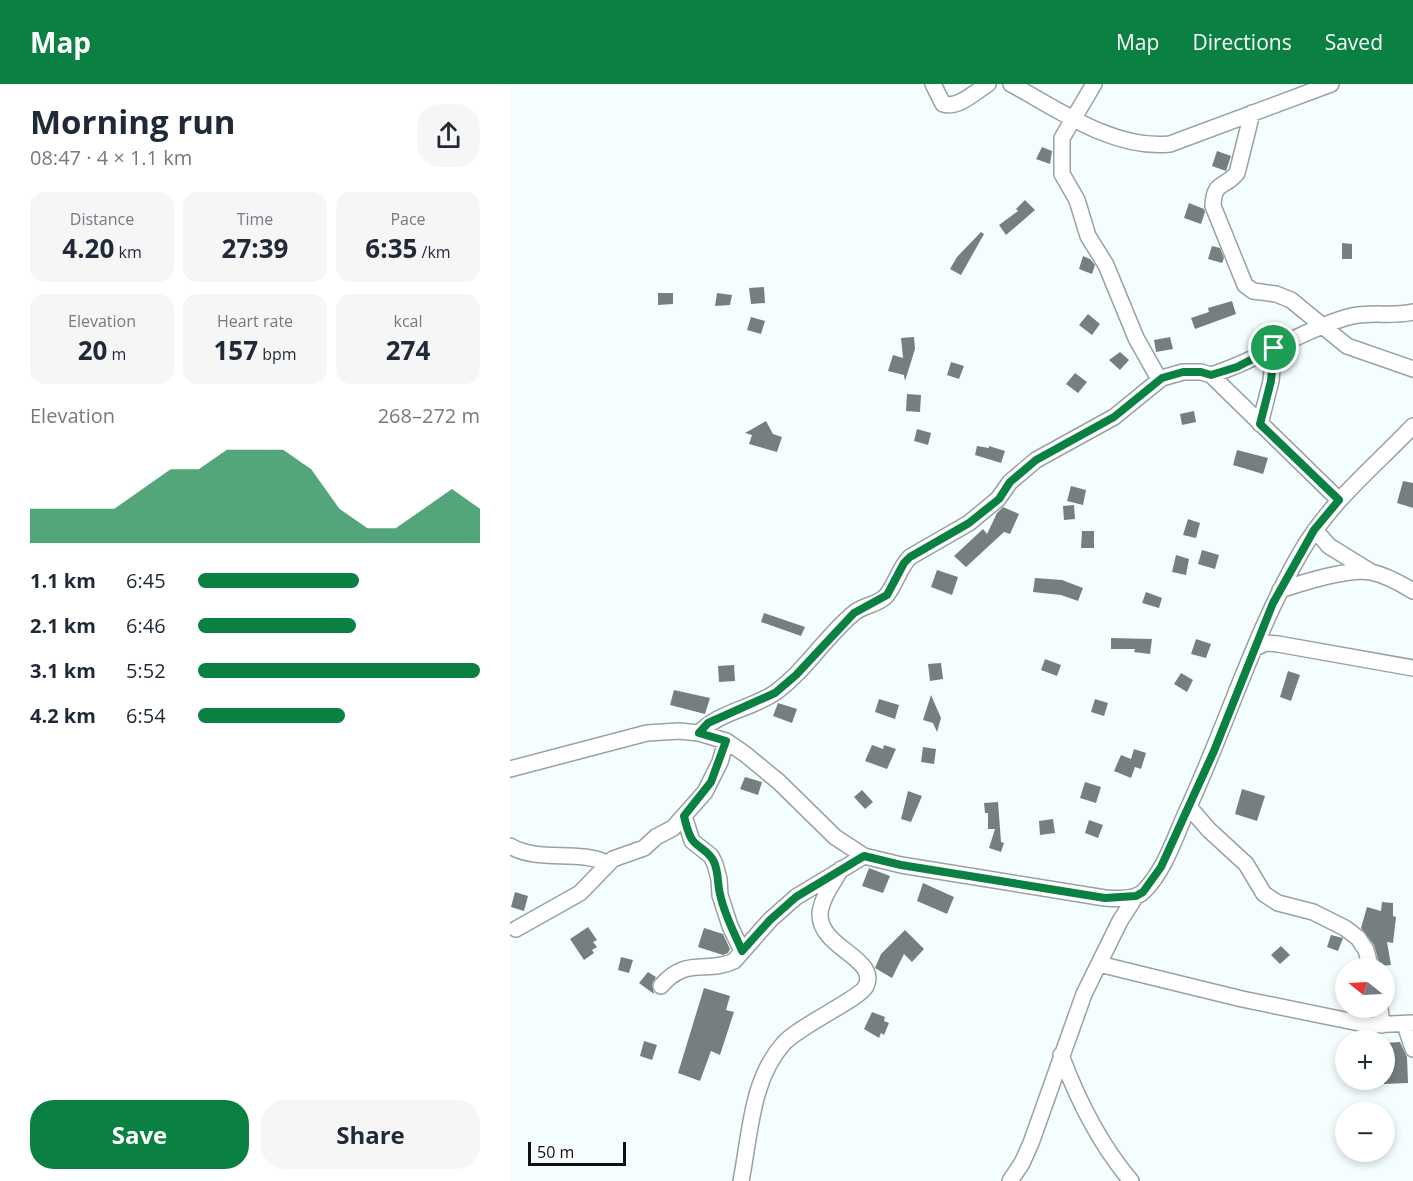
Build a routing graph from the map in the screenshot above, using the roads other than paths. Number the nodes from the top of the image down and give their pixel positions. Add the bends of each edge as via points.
1 (933, 84) edge
2 (988, 84) edge
3 (1011, 84) edge
4 (1094, 84) edge
5 (1332, 84) edge
6 (1252, 114) junction
7 (1074, 118) junction
8 (1413, 312) edge
9 (1324, 325) junction
10 (1274, 348) junction
11 (1413, 369) edge
12 (1211, 375) junction
13 (1159, 380) junction
14 (1260, 424) junction
15 (1413, 426) edge
16 (1339, 500) junction
17 (1314, 530) junction
18 (1371, 572) junction
19 (1280, 591) junction
20 (1413, 591) edge
21 (1255, 648) junction
22 (1413, 668) edge
23 (699, 733) junction
24 (726, 741) junction
25 (510, 769) edge
26 (1189, 807) junction
27 (684, 816) junction
28 (510, 846) edge
29 (864, 856) junction
30 (607, 863) junction
31 (841, 869) junction
32 (1136, 896) junction
33 (516, 929) dead end
34 (742, 951) junction
35 (1368, 958) edge
36 (1099, 964) junction
37 (661, 986) dead end
38 (1381, 1018) edge
39 (1409, 1024) edge
40 (1382, 1025) junction
41 (1413, 1049) edge
42 (1061, 1055) junction
43 (741, 1181) edge
44 (1010, 1181) edge
45 (1131, 1181) edge

1 - 2 street via 947,106
3 - 7 street
4 - 7 street
5 - 6 street
6 - 7 street via 1170,144 1153,146 1137,144
6 - 9 street via 1239,169 1216,188 1213,206 1248,289 1282,295
7 - 13 street via 1062,138 1062,174
8 - 9 street via 1370,313
9 - 10 street
9 - 11 street via 1347,346
10 - 12 street
10 - 14 street via 1271,381
12 - 13 street via 1183,372
12 - 14 street
13 - 23 street via 1114,417 1030,464 1010,482 999,499 969,523 910,557 887,595 854,613 775,693 708,723
14 - 16 street
15 - 16 street
16 - 17 street
17 - 18 street via 1329,546
17 - 19 street
18 - 19 street via 1311,580
18 - 20 street
19 - 21 street
21 - 22 street via 1266,643 1278,644
21 - 26 street
23 - 24 street
23 - 25 street via 647,733
24 - 27 street via 711,782
24 - 29 street via 779,782 835,837
26 - 32 street via 1161,867
26 - 35 street via 1245,864 1264,894 1345,928 1358,938
27 - 30 street via 644,848
27 - 34 street via 692,841 715,864 720,895
28 - 30 street via 530,853
29 - 31 street
29 - 32 street via 1105,898
30 - 33 street via 579,893
31 - 34 street via 796,897
31 - 43 street via 823,903 822,927 829,938 866,968 867,985 861,993 804,1027 776,1053 756,1101
32 - 36 street
34 - 37 street via 727,964 676,972
36 - 40 street via 1251,1001
36 - 42 street
38 - 40 street
39 - 40 street
39 - 41 street
42 - 44 street via 1031,1143
42 - 45 street via 1093,1128

